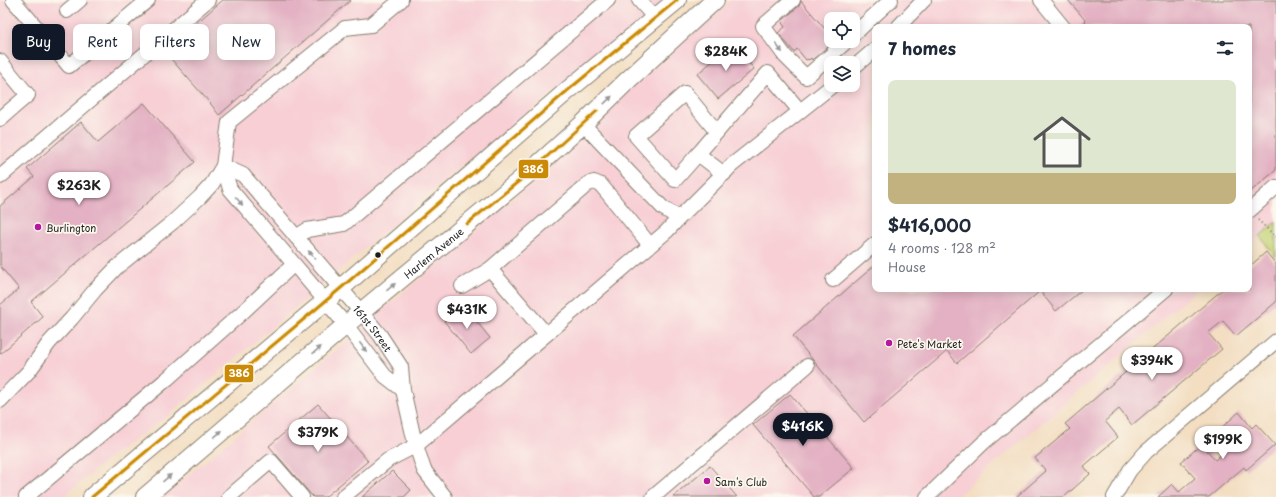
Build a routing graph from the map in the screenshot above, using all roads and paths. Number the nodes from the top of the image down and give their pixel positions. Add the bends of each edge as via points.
1 (13, 0) edge
2 (80, 0) edge
3 (148, 0) edge
4 (208, 0) edge
5 (401, 0) edge
6 (608, 0) edge
7 (640, 0) edge
8 (677, 0) edge
9 (715, 0) edge
10 (793, 0) edge
11 (891, 0) edge
12 (924, 0) edge
13 (1041, 0) edge
14 (67, 11) dead end
15 (655, 18) junction
16 (901, 24) edge
17 (1061, 24) edge
18 (860, 29) edge
19 (839, 48) edge
20 (872, 52) edge
21 (0, 61) edge
22 (860, 62) edge
23 (824, 92) edge
24 (800, 111) junction
25 (0, 119) edge
26 (583, 124) junction
27 (717, 132) junction
28 (698, 154) junction
29 (223, 166) junction
30 (724, 174) junction
31 (0, 177) edge
32 (1276, 188) edge
33 (1252, 208) edge
34 (1252, 214) edge
35 (679, 218) junction
36 (296, 237) junction
37 (1276, 237) edge
38 (650, 245) junction
39 (872, 247) edge
40 (293, 265) junction
41 (490, 269) junction
42 (833, 280) dead end
43 (462, 286) dead end
44 (341, 288) junction
45 (1162, 292) edge
46 (326, 302) junction
47 (361, 312) junction
48 (346, 325) junction
49 (546, 334) junction
50 (1276, 340) edge
51 (807, 366) dead end
52 (403, 390) junction
53 (0, 401) edge
54 (417, 445) junction
55 (26, 497) edge
56 (92, 497) edge
57 (145, 497) edge
58 (229, 497) edge
59 (302, 497) edge
60 (343, 497) edge
61 (444, 497) edge
62 (653, 497) edge
63 (927, 497) edge
64 (1114, 497) edge

1 - 3 street via 69,66
2 - 14 street
4 - 31 street
5 - 29 street via 371,25 344,28 229,122
6 - 36 street via 344,224 308,230
7 - 15 street
8 - 15 main road
26 -> 9 main road, Harlem Avenue
10 -> 19 street via 763,26 785,56 806,77
11 - 18 street
12 - 16 street
13 - 17 street
15 - 44 main road
20 - 22 street
21 - 25 street via 28,94
23 - 24 street
24 - 27 street via 768,73
24 - 30 street
26 - 35 street via 663,208
47 -> 26 main road, Harlem Avenue via 530,172
27 - 28 street
27 - 28 street via 685,93 636,136 675,180
28 - 30 street
29 - 36 street, 161st Street via 243,175
29 -> 40 street, 161st Street via 230,189
29 - 53 street via 200,197 117,267 49,343 29,371
30 - 35 street
32 - 33 street
34 - 37 path
35 - 38 street
44 -> 36 street, 161st Street
38 - 41 street via 601,185 594,182 588,184
38 - 49 street
39 - 42 street
40 - 46 street, 161st Street
40 - 55 street via 167,378
41 - 43 street
41 - 49 street
44 - 46 main road
44 - 47 street, 161st Street
45 - 63 street via 983,443
46 - 48 street, 161st Street
46 - 56 main road
47 - 48 main road, Harlem Avenue
47 - 52 street, 161st Street via 402,367
48 -> 52 street, 161st Street via 385,376
57 -> 48 main road, Harlem Avenue
49 - 54 street
50 - 64 street via 1146,452 1130,470
51 - 62 street
52 - 54 street, 161st Street
54 - 60 street via 388,460
54 - 61 street, 161st Street via 424,470
58 - 59 street via 271,461

